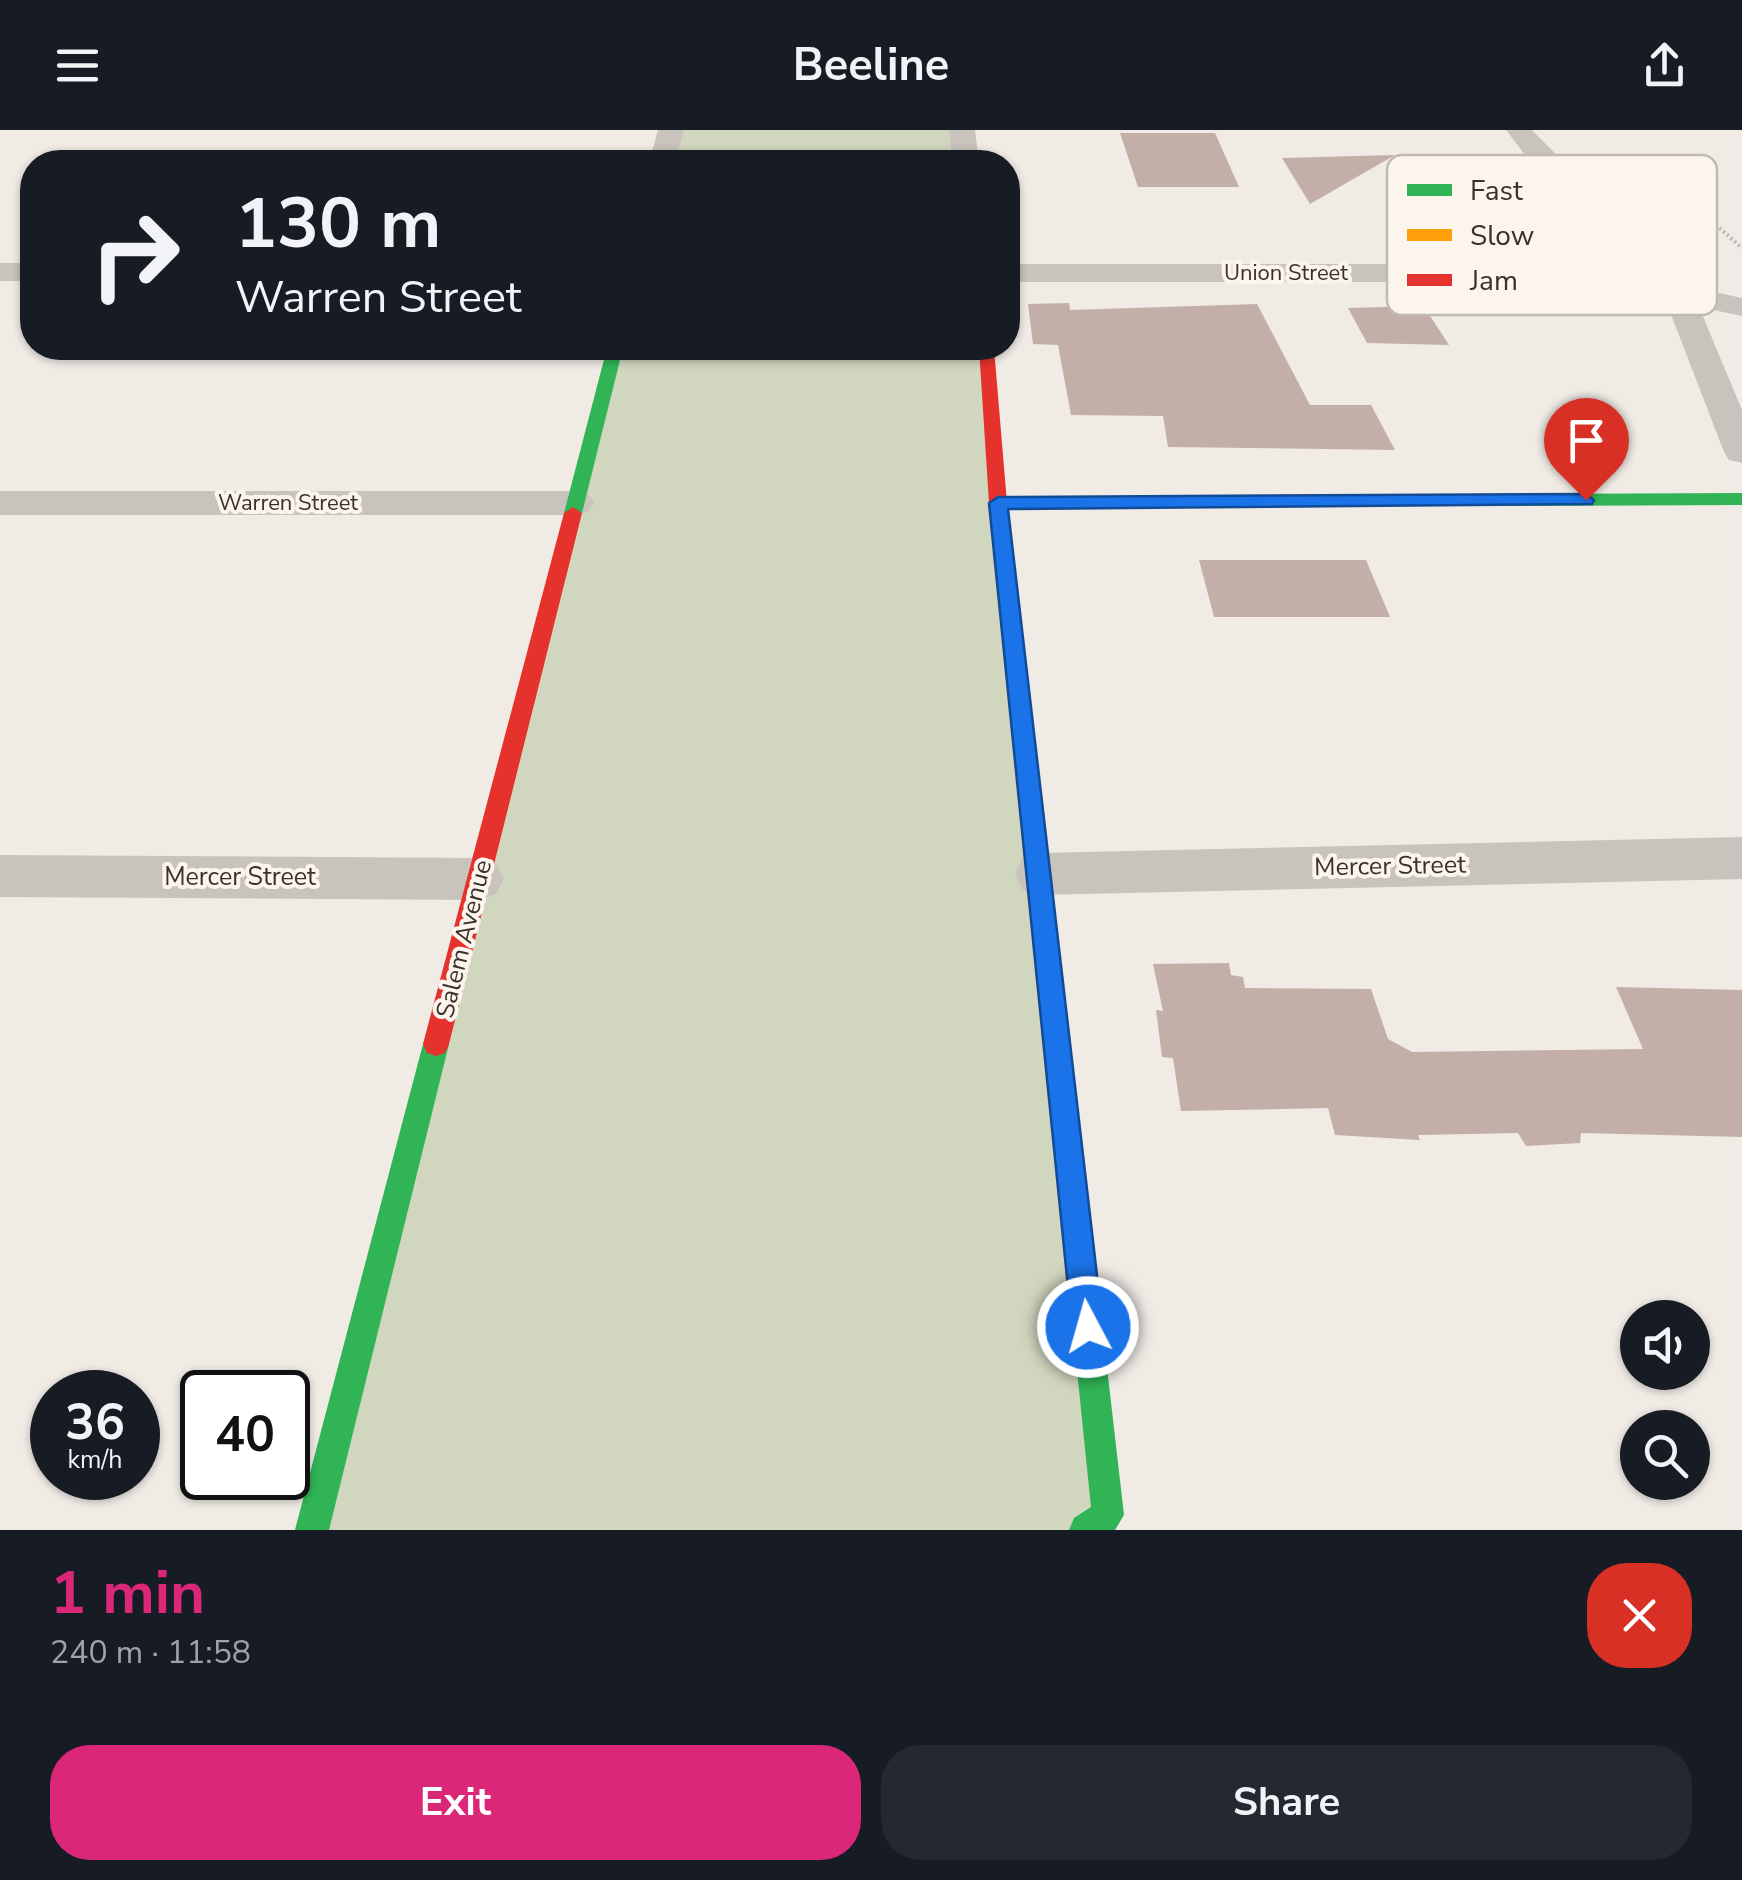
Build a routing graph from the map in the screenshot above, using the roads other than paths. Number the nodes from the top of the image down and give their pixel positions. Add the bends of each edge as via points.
1 (1518, 130) edge
2 (1539, 155) edge
3 (1020, 273) edge
4 (1387, 273) edge
5 (1717, 302) edge
6 (1742, 308) edge
7 (1687, 315) edge
8 (612, 360) edge
9 (987, 360) edge
10 (1742, 452) edge
11 (1742, 499) edge
12 (575, 502) junction
13 (0, 503) edge
14 (998, 503) junction
15 (1742, 858) edge
16 (1038, 874) junction
17 (0, 876) edge
18 (479, 878) junction
19 (312, 1530) edge
20 (1086, 1530) edge

1 - 2 street
3 - 4 street, Union Street
5 - 6 street, Union Street
7 - 10 street
8 - 12 street, Salem Avenue
9 - 14 street
11 - 14 street
12 - 13 street, Warren Street
12 - 18 street, Salem Avenue
14 - 16 street
15 - 16 street, Mercer Street
16 - 20 street via 1108,1516
17 - 18 street, Mercer Street
18 - 19 street, Salem Avenue

